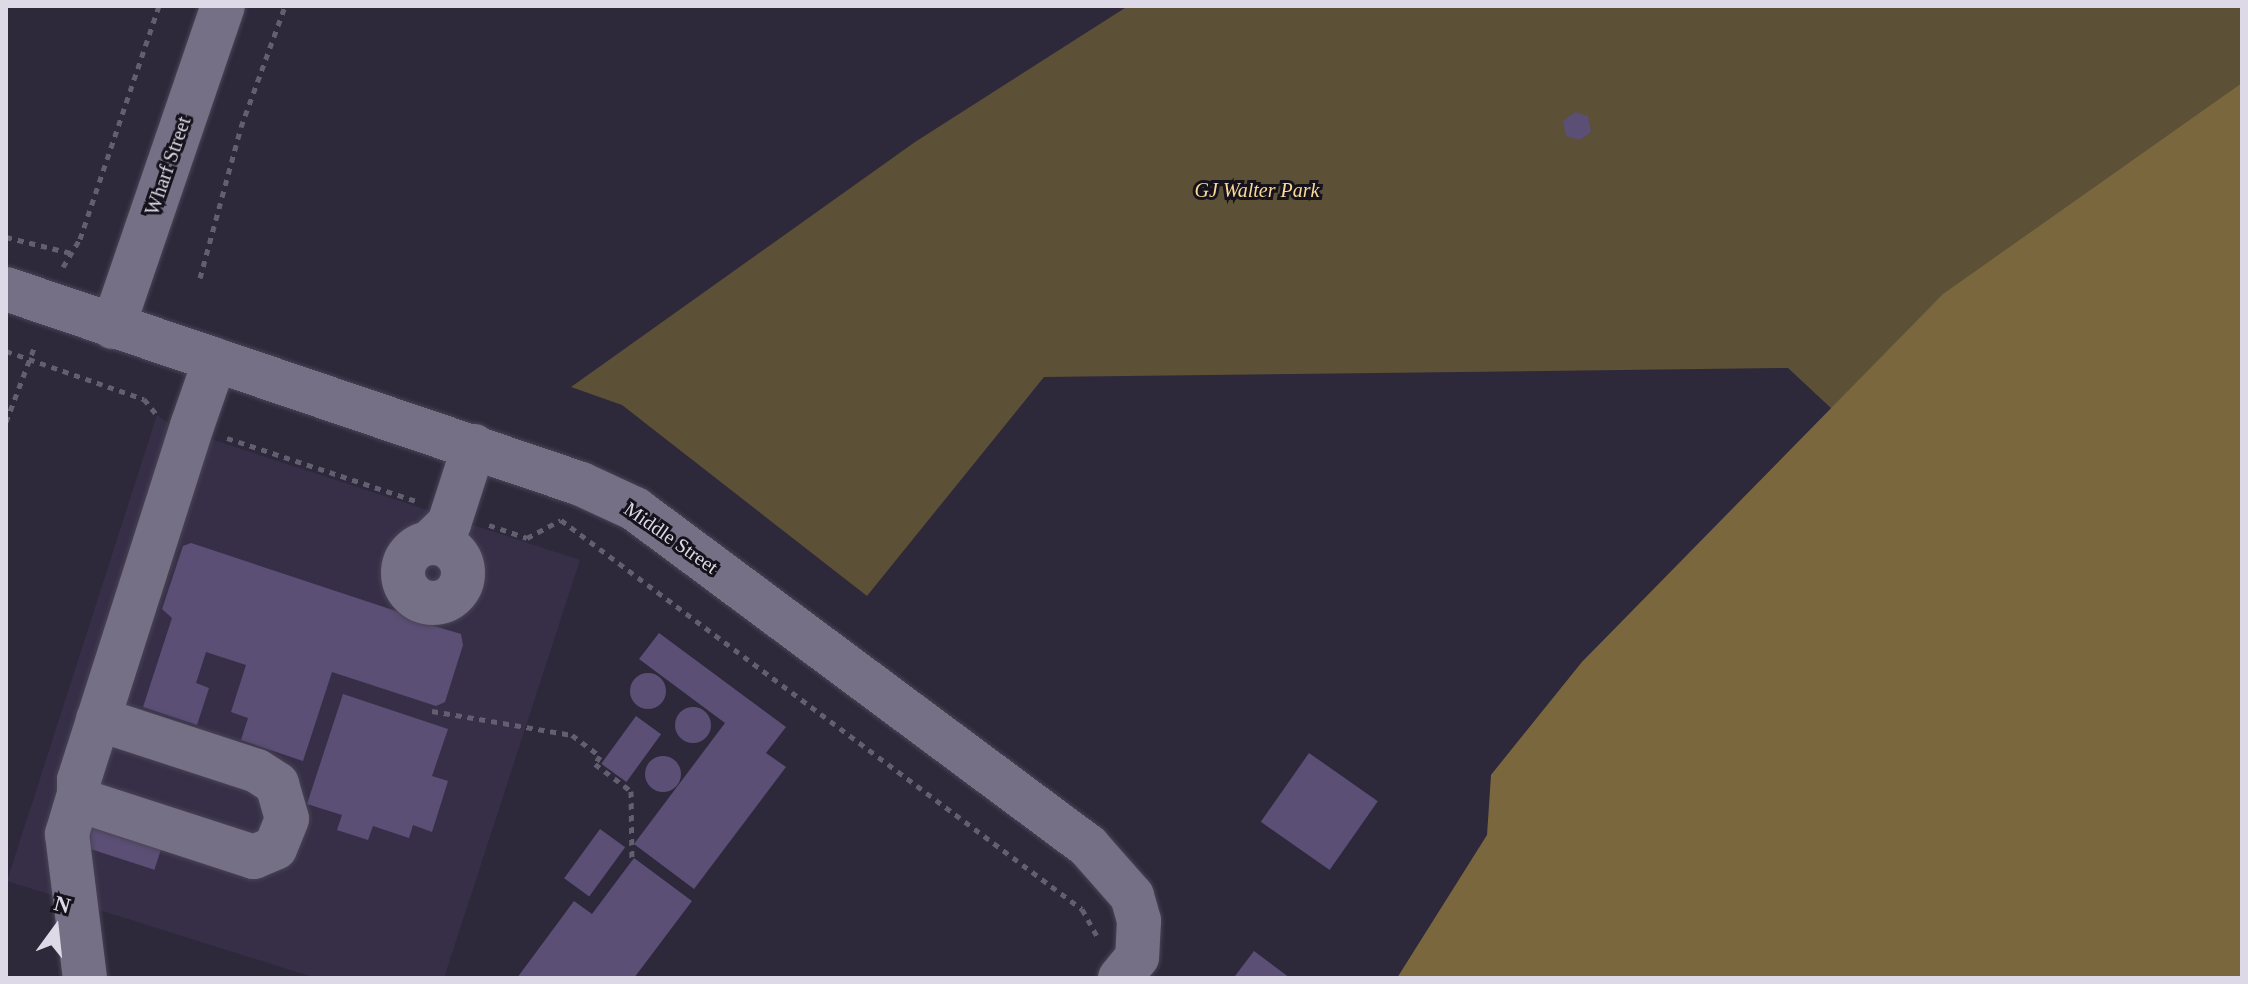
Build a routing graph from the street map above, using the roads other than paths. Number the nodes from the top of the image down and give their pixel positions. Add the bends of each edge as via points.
1 (223, 6) edge
2 (6, 289) edge
3 (113, 327) junction
4 (215, 360) junction
5 (474, 446) junction
6 (447, 533) road end
7 (98, 719) junction
8 (79, 794) junction
9 (1110, 963) edge
10 (85, 978) edge

1 - 3 street, Wharf Street
2 - 3 street, Middle Street
3 - 4 street, Middle Street
4 - 5 street, Middle Street
4 - 7 street
5 - 6 street
5 - 9 street, Middle Street via 635,509 1088,846 1132,896 1139,926 1137,957
7 - 8 street
7 - 8 street via 257,771 277,784 286,801 285,832 265,856 254,857 88,803
8 - 10 street via 67,834

